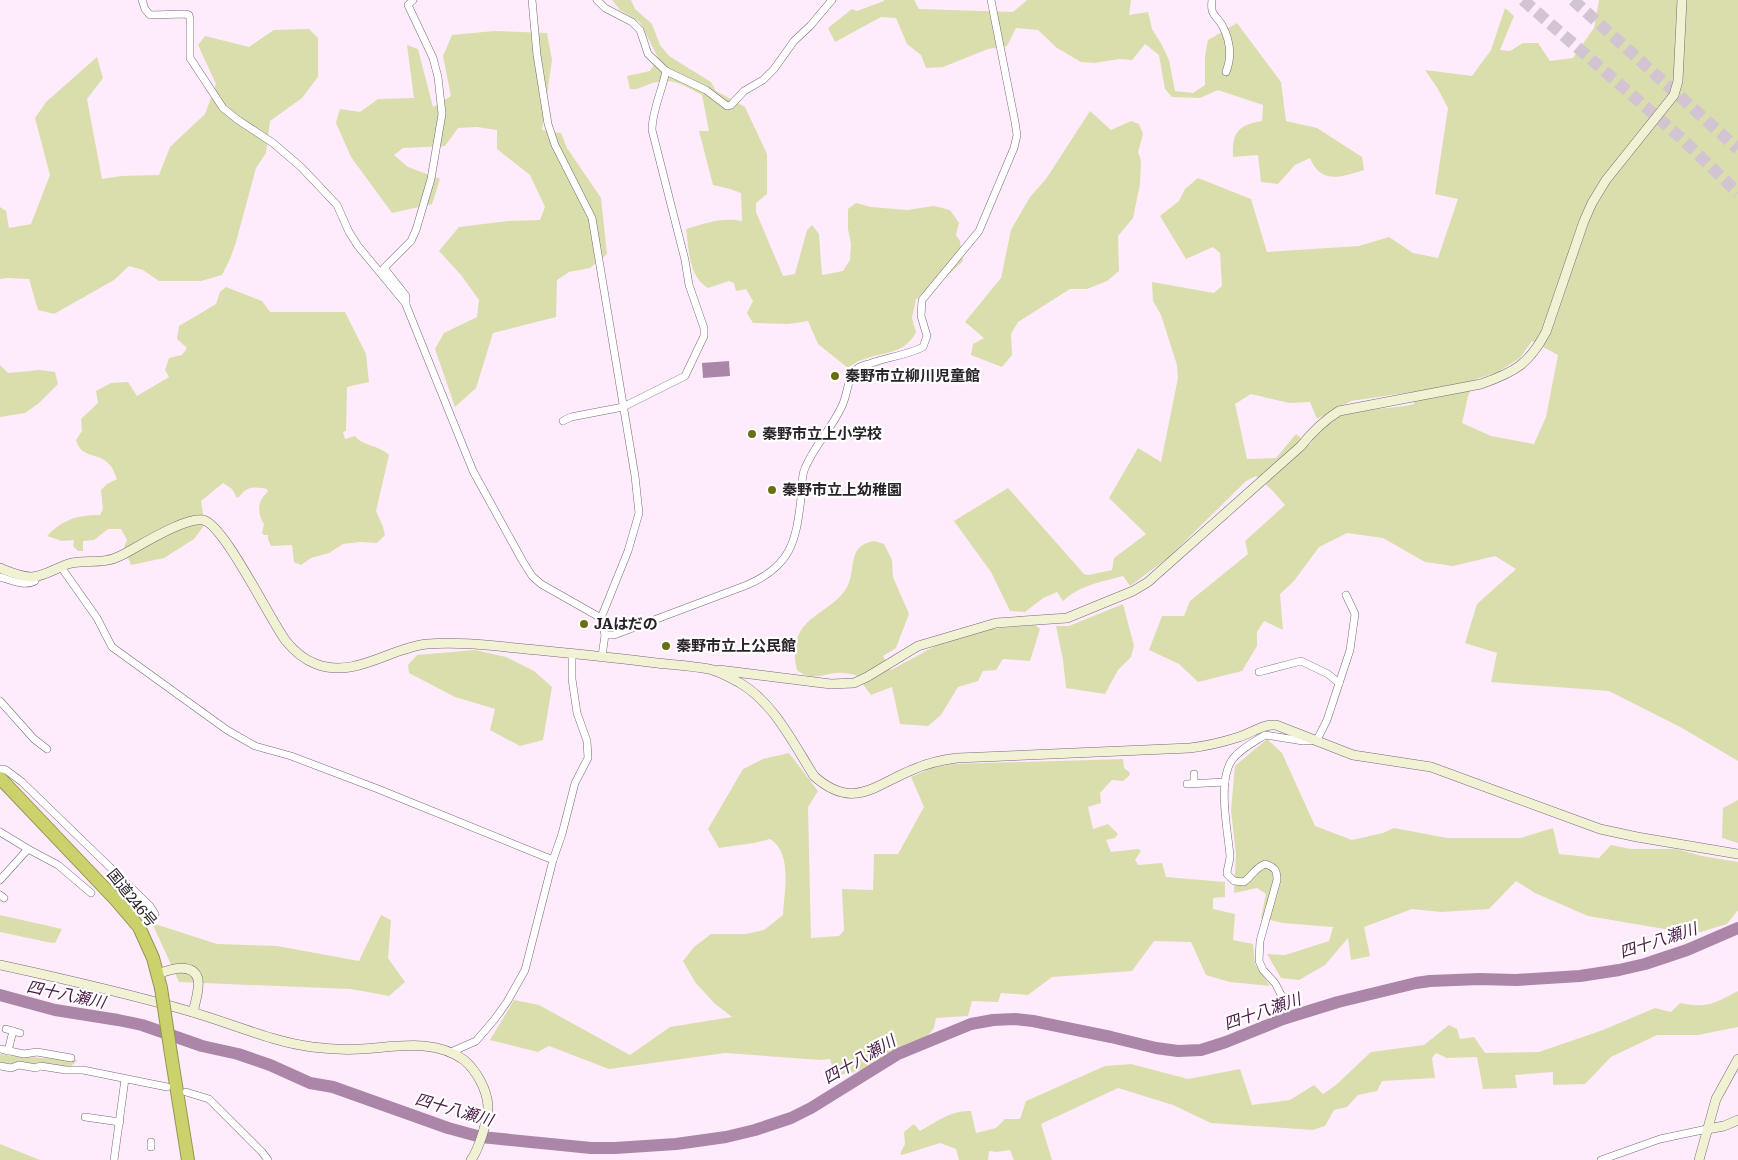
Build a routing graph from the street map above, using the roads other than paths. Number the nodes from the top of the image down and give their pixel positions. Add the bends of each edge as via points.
1 (142, 0) edge
2 (413, 0) edge
3 (532, 0) edge
4 (597, 0) edge
5 (832, 0) edge
6 (991, 0) edge
7 (1212, 0) edge
8 (1682, 0) edge
9 (666, 71) junction
10 (1226, 72) dead end
11 (406, 305) junction
12 (623, 407) junction
13 (563, 421) dead end
14 (61, 567) junction
15 (0, 568) edge
16 (36, 576) junction
17 (0, 577) edge
18 (1346, 595) dead end
19 (601, 618) junction
20 (605, 635) junction
21 (572, 653) junction
22 (602, 656) junction
23 (711, 670) junction
24 (1259, 672) dead end
25 (1339, 683) junction
26 (0, 701) edge
27 (1317, 740) junction
28 (47, 750) dead end
29 (0, 770) edge
30 (1194, 774) dead end
31 (0, 778) edge
32 (1225, 782) junction
33 (0, 832) edge
34 (28, 849) junction
35 (1738, 854) edge
36 (553, 860) junction
37 (0, 880) edge
38 (91, 893) dead end
39 (156, 914) dead end
40 (0, 965) edge
41 (159, 974) junction
42 (1286, 1004) dead end
43 (193, 1012) junction
44 (13, 1031) dead end
45 (0, 1049) edge
46 (8, 1051) junction
47 (450, 1052) junction
48 (71, 1058) dead end
49 (1738, 1059) edge
50 (0, 1066) edge
51 (125, 1079) junction
52 (167, 1087) dead end
53 (186, 1092) dead end
54 (85, 1118) dead end
55 (1738, 1120) edge
56 (120, 1122) junction
57 (1707, 1129) junction
58 (114, 1160) edge
59 (188, 1160) edge
60 (268, 1160) edge
61 (471, 1160) edge
62 (1601, 1160) edge
63 (1699, 1160) edge

1 - 11 street via 150,15 189,15 190,58 223,108 273,142 338,205 358,246
2 - 11 street via 408,5 425,38 438,77 442,114 431,179 416,230 411,240 384,268 406,296
3 - 12 street via 548,124 555,145 592,218
4 - 9 street via 640,30 648,54
5 - 9 street via 794,41 774,70 744,91 731,106
6 - 20 street via 1015,122 1014,148 979,231 922,300 926,336 923,347 882,358 858,368 851,376 842,405 804,470 794,542 777,567 760,580
7 - 10 street via 1214,17 1222,25 1230,47
8 - 23 street via 1678,81 1674,95 1606,180 1592,203 1546,332 1538,348 1518,368 1481,384 1339,411 1326,419 1301,446 1148,582 1067,618 996,623 977,628 918,646 867,677 849,684
9 - 12 street via 652,130 704,336 685,376
11 - 19 street via 472,471 522,560 541,584
12 - 13 street
12 - 19 street via 639,513 628,552
14 - 16 street
14 - 21 street via 110,560 185,522 205,520 225,542 286,642 315,664 345,668 424,644 451,643
14 - 36 street via 97,618 112,647 247,742 378,789
15 - 16 street
16 - 17 street via 31,584
18 - 25 street via 1355,614 1350,650
19 - 20 street
20 - 22 street
21 - 22 street
21 - 36 street via 577,713 587,741 588,758 575,784
22 - 23 street
23 - 27 street via 740,683 761,699 822,783 852,793 872,790 911,770 940,760 957,758 1190,748 1241,737 1270,724
24 - 25 street via 1301,661
25 - 27 street
26 - 28 street
27 - 32 street via 1303,741 1265,734 1232,759
27 - 35 street via 1358,756 1431,767 1600,829
29 - 39 street via 6,770 22,782
30 - 32 street via 1191,783
31 - 41 highway, 国道246号 via 139,927
32 - 42 street via 1225,826 1230,858 1227,874 1234,881 1244,882 1256,868 1265,864 1273,866 1277,872 1260,941 1259,961
33 - 34 street
34 - 37 street
34 - 38 street via 58,865
36 - 47 street via 518,986 476,1041
40 - 43 street
41 - 43 street via 188,968 193,972 198,980
41 - 59 highway, 国道246号, bridge
43 - 47 street via 310,1047 430,1046
44 - 46 street
45 - 46 street
46 - 48 street
47 - 61 street via 474,1071 482,1084 488,1107 480,1146
49 - 57 street via 1716,1099
50 - 51 street via 83,1070
51 - 52 street
51 - 56 street
53 - 60 street via 210,1099
54 - 56 street
55 - 57 street
56 - 58 street
57 - 62 street via 1660,1139
57 - 63 street

